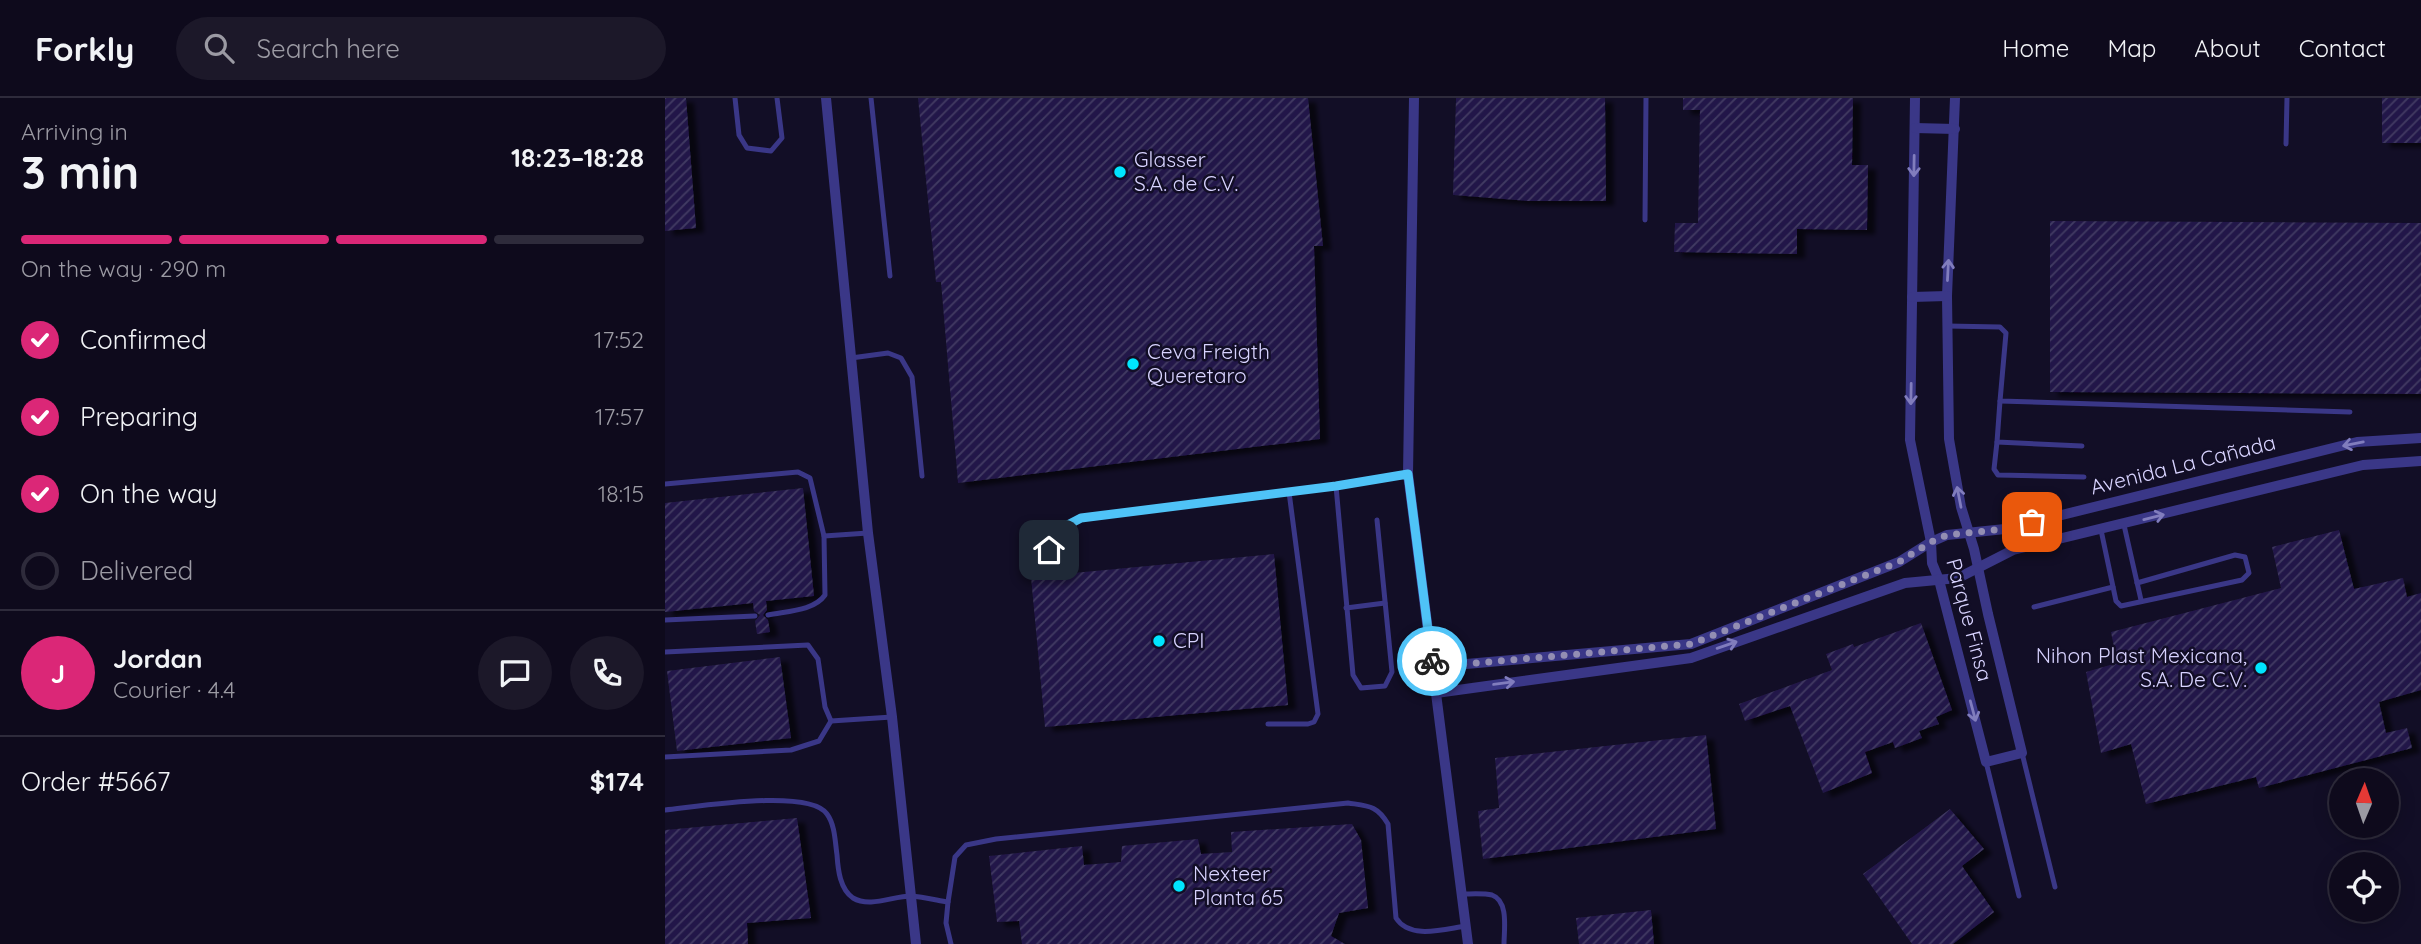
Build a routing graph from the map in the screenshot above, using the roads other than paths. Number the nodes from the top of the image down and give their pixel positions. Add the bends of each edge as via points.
1 (735, 98) edge
2 (777, 98) edge
3 (826, 98) edge
4 (871, 98) edge
5 (1414, 98) edge
6 (1646, 98) edge
7 (1916, 98) edge
8 (1955, 98) edge
9 (2287, 98) edge
10 (1915, 128) junction
11 (1955, 128) junction
12 (2286, 145) dead end
13 (1645, 220) dead end
14 (890, 276) dead end
15 (1947, 296) junction
16 (1912, 297) junction
17 (1947, 326) junction
18 (851, 358) junction
19 (2000, 401) junction
20 (2350, 412) dead end
21 (2421, 438) edge
22 (1997, 442) junction
23 (2082, 446) dead end
24 (2421, 461) edge
25 (1408, 474) junction
26 (922, 476) dead end
27 (2084, 477) dead end
28 (665, 484) edge
29 (1336, 486) junction
30 (1289, 492) junction
31 (1377, 520) dead end
32 (2124, 525) junction
33 (2101, 530) junction
34 (1968, 531) junction
35 (868, 533) junction
36 (824, 536) junction
37 (1931, 542) junction
38 (1049, 550) dead end
39 (1977, 569) junction
40 (1940, 580) junction
41 (2137, 583) junction
42 (2113, 587) junction
43 (2141, 600) junction
44 (1385, 603) junction
45 (2033, 607) dead end
46 (1346, 608) junction
47 (768, 615) dead end
48 (755, 616) dead end
49 (665, 620) edge
50 (665, 652) edge
51 (1432, 667) junction
52 (1436, 692) junction
53 (892, 717) junction
54 (831, 720) junction
55 (1268, 724) dead end
56 (2022, 753) junction
57 (665, 757) edge
58 (1986, 761) junction
59 (665, 810) edge
60 (2055, 887) dead end
61 (1462, 894) junction
62 (910, 896) junction
63 (2019, 896) dead end
64 (948, 902) junction
65 (1467, 926) junction
66 (916, 944) edge
67 (951, 944) edge
68 (1468, 944) edge
69 (1504, 944) edge

1 - 2 lane via 739,135 747,148 771,152 782,138
3 - 18 street
4 - 14 lane
5 - 25 street
6 - 13 lane
7 - 10 street, Parque Finsa
8 - 11 street
9 - 12 lane
10 - 11 street
10 -> 16 street, Parque Finsa
15 -> 11 street
15 - 16 street
15 - 17 street
16 -> 37 street, Parque Finsa via 1910,440
17 - 19 lane via 2000,327 2006,333
34 -> 17 street via 1949,439
18 - 26 lane via 888,353 901,358 912,377
18 - 35 street
19 - 20 lane
19 - 22 lane
21 -> 34 street, Avenida La Cañada via 2357,442 2005,529
22 - 23 lane
22 - 27 lane via 1994,469 1998,475
32 -> 24 street via 2363,465
25 - 29 lane
25 - 51 street
28 - 36 lane via 798,472 810,478
29 - 30 lane
29 - 46 lane
30 - 38 lane via 1081,518 1060,529
30 - 55 lane via 1318,714 1308,724
31 - 44 lane
32 - 33 street
32 - 41 lane
33 - 39 street via 2013,551
33 - 42 lane
34 - 37 street, Avenida La Cañada
34 - 39 street
35 - 36 lane
35 - 53 street
36 - 47 lane via 825,594 820,602
37 - 40 street, Parque Finsa via 1932,563
37 - 51 street, Avenida La Cañada via 1899,562 1691,644
39 - 40 street
39 - 56 street
52 -> 40 street via 1691,658 1905,583
40 -> 58 street, Parque Finsa
41 - 43 lane
41 - 43 lane via 2235,555 2245,558 2249,573 2242,580
42 - 43 lane via 2121,606
42 - 45 lane
44 - 46 lane
44 - 46 lane via 1392,672 1385,686 1361,688 1353,675
48 - 49 lane
50 - 54 lane via 808,645 818,659
51 - 52 street
52 - 61 street
53 - 54 lane
53 - 62 street
54 - 57 lane via 819,741 791,750
56 - 58 street
56 - 60 lane
58 - 63 lane, Parque Finsa
59 - 62 lane via 745,802 813,802 826,812 834,829 845,891 866,902
61 - 65 street
61 - 69 lane via 1491,895 1499,900
62 - 64 lane
62 - 66 street
64 - 65 lane via 955,858 966,845 1348,803 1370,806 1381,812 1388,824 1396,918 1401,926 1427,931
64 - 67 lane
65 - 68 street

